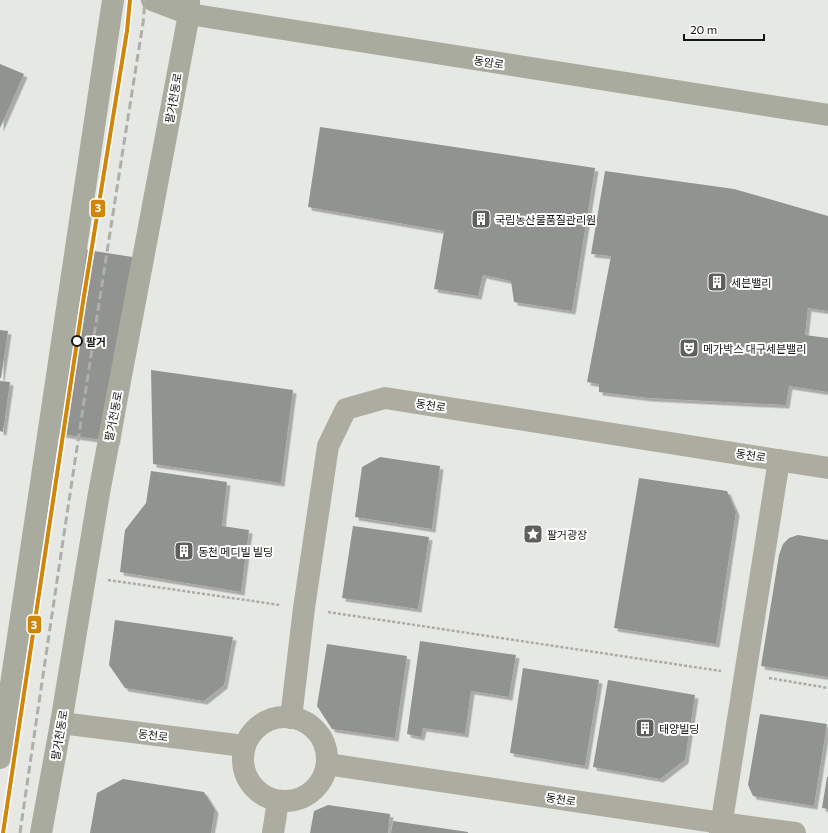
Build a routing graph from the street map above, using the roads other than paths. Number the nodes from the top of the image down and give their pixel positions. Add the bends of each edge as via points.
1 (113, 0) edge
2 (152, 0) edge
3 (189, 7) edge
4 (828, 115) edge
5 (779, 460) junction
6 (828, 468) edge
7 (291, 718) junction
8 (61, 723) junction
9 (244, 746) junction
10 (0, 758) edge
11 (327, 764) junction
12 (278, 801) junction
13 (720, 828) edge
14 (41, 833) edge
15 (273, 833) edge
16 (795, 833) edge

1 - 10 main road
2 - 3 main road, 동암로
3 - 4 main road, 동암로
3 - 8 main road, 팔거천동로 via 99,493
5 - 6 street, 동천로
5 - 7 street, 동천로 via 385,398 346,409 328,446
5 - 13 street
7 - 9 street via 268,721 250,735
7 - 11 street via 311,726 318,734 325,748
8 - 9 street, 동천로
8 - 14 main road, 팔거천동로
9 - 12 street via 242,758 248,781 266,798
11 - 12 street via 316,788 292,801
11 - 13 street, 동천로
12 - 15 street
13 - 16 street, 동천로

